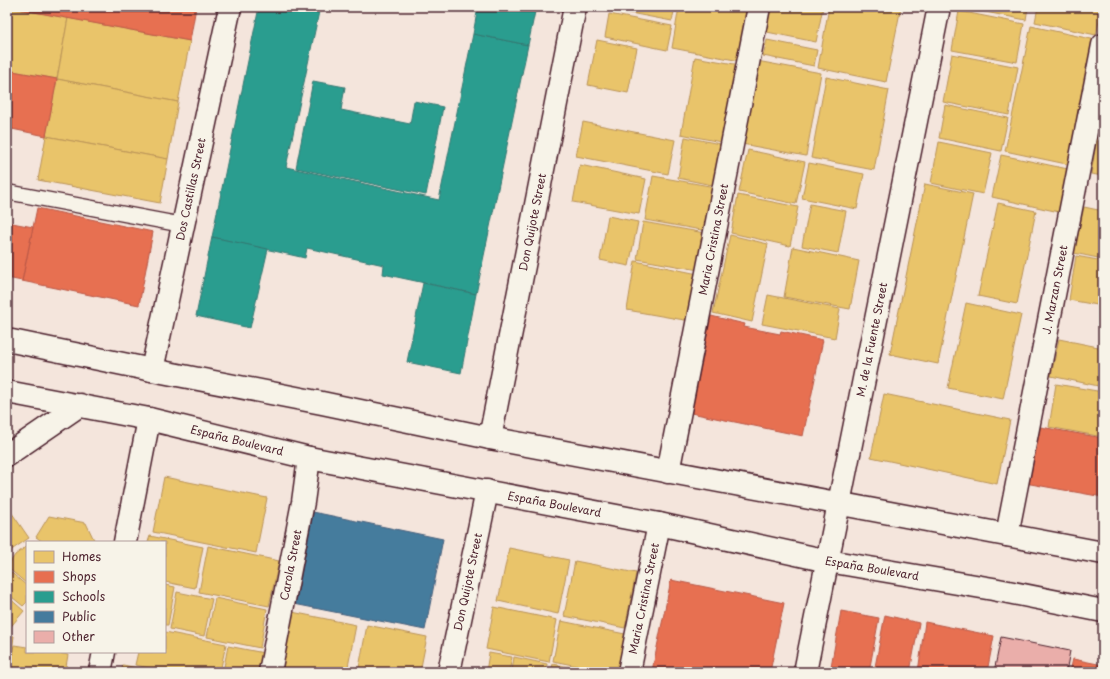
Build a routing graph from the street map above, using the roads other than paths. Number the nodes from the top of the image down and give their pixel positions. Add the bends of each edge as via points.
1 (230, 7) edge
2 (575, 7) edge
3 (759, 7) edge
4 (939, 7) edge
5 (1103, 45) edge
6 (7, 192) edge
7 (183, 225) junction
8 (7, 340) edge
9 (152, 370) junction
10 (7, 392) edge
11 (80, 405) junction
12 (149, 419) junction
13 (490, 438) junction
14 (7, 455) edge
15 (309, 458) junction
16 (668, 472) junction
17 (487, 491) junction
18 (840, 503) junction
19 (659, 524) junction
20 (1007, 535) junction
21 (125, 541) edge
22 (1103, 553) edge
23 (828, 561) junction
24 (1103, 611) edge
25 (104, 653) edge
26 (100, 672) edge
27 (270, 672) edge
28 (449, 672) edge
29 (629, 672) edge
30 (805, 672) edge

1 - 7 street, Dos Castillas Street
2 - 13 street, Don Quijote Street
3 - 16 street, Maria Cristina Street
4 - 18 street, M. de la Fuente Street
5 - 20 street, J. Marzan Street
6 - 7 lane
7 - 9 street, Dos Castillas Street
8 - 9 street
9 - 13 street via 322,402
10 - 11 street, España Boulevard
11 - 12 street, España Boulevard
11 - 14 street
12 - 15 street, España Boulevard
12 - 21 street
13 - 16 street
15 - 17 street, España Boulevard
15 - 27 street, Carola Street
16 - 18 street
17 - 19 street, España Boulevard
17 - 28 street, Don Quijote Street
18 - 20 street
18 - 23 street, M. de la Fuente Street
19 - 23 street, España Boulevard
19 - 29 street, Maria Cristina Street
20 - 22 street
23 - 24 street, España Boulevard
23 - 30 street, M. de la Fuente Street
25 - 26 street

